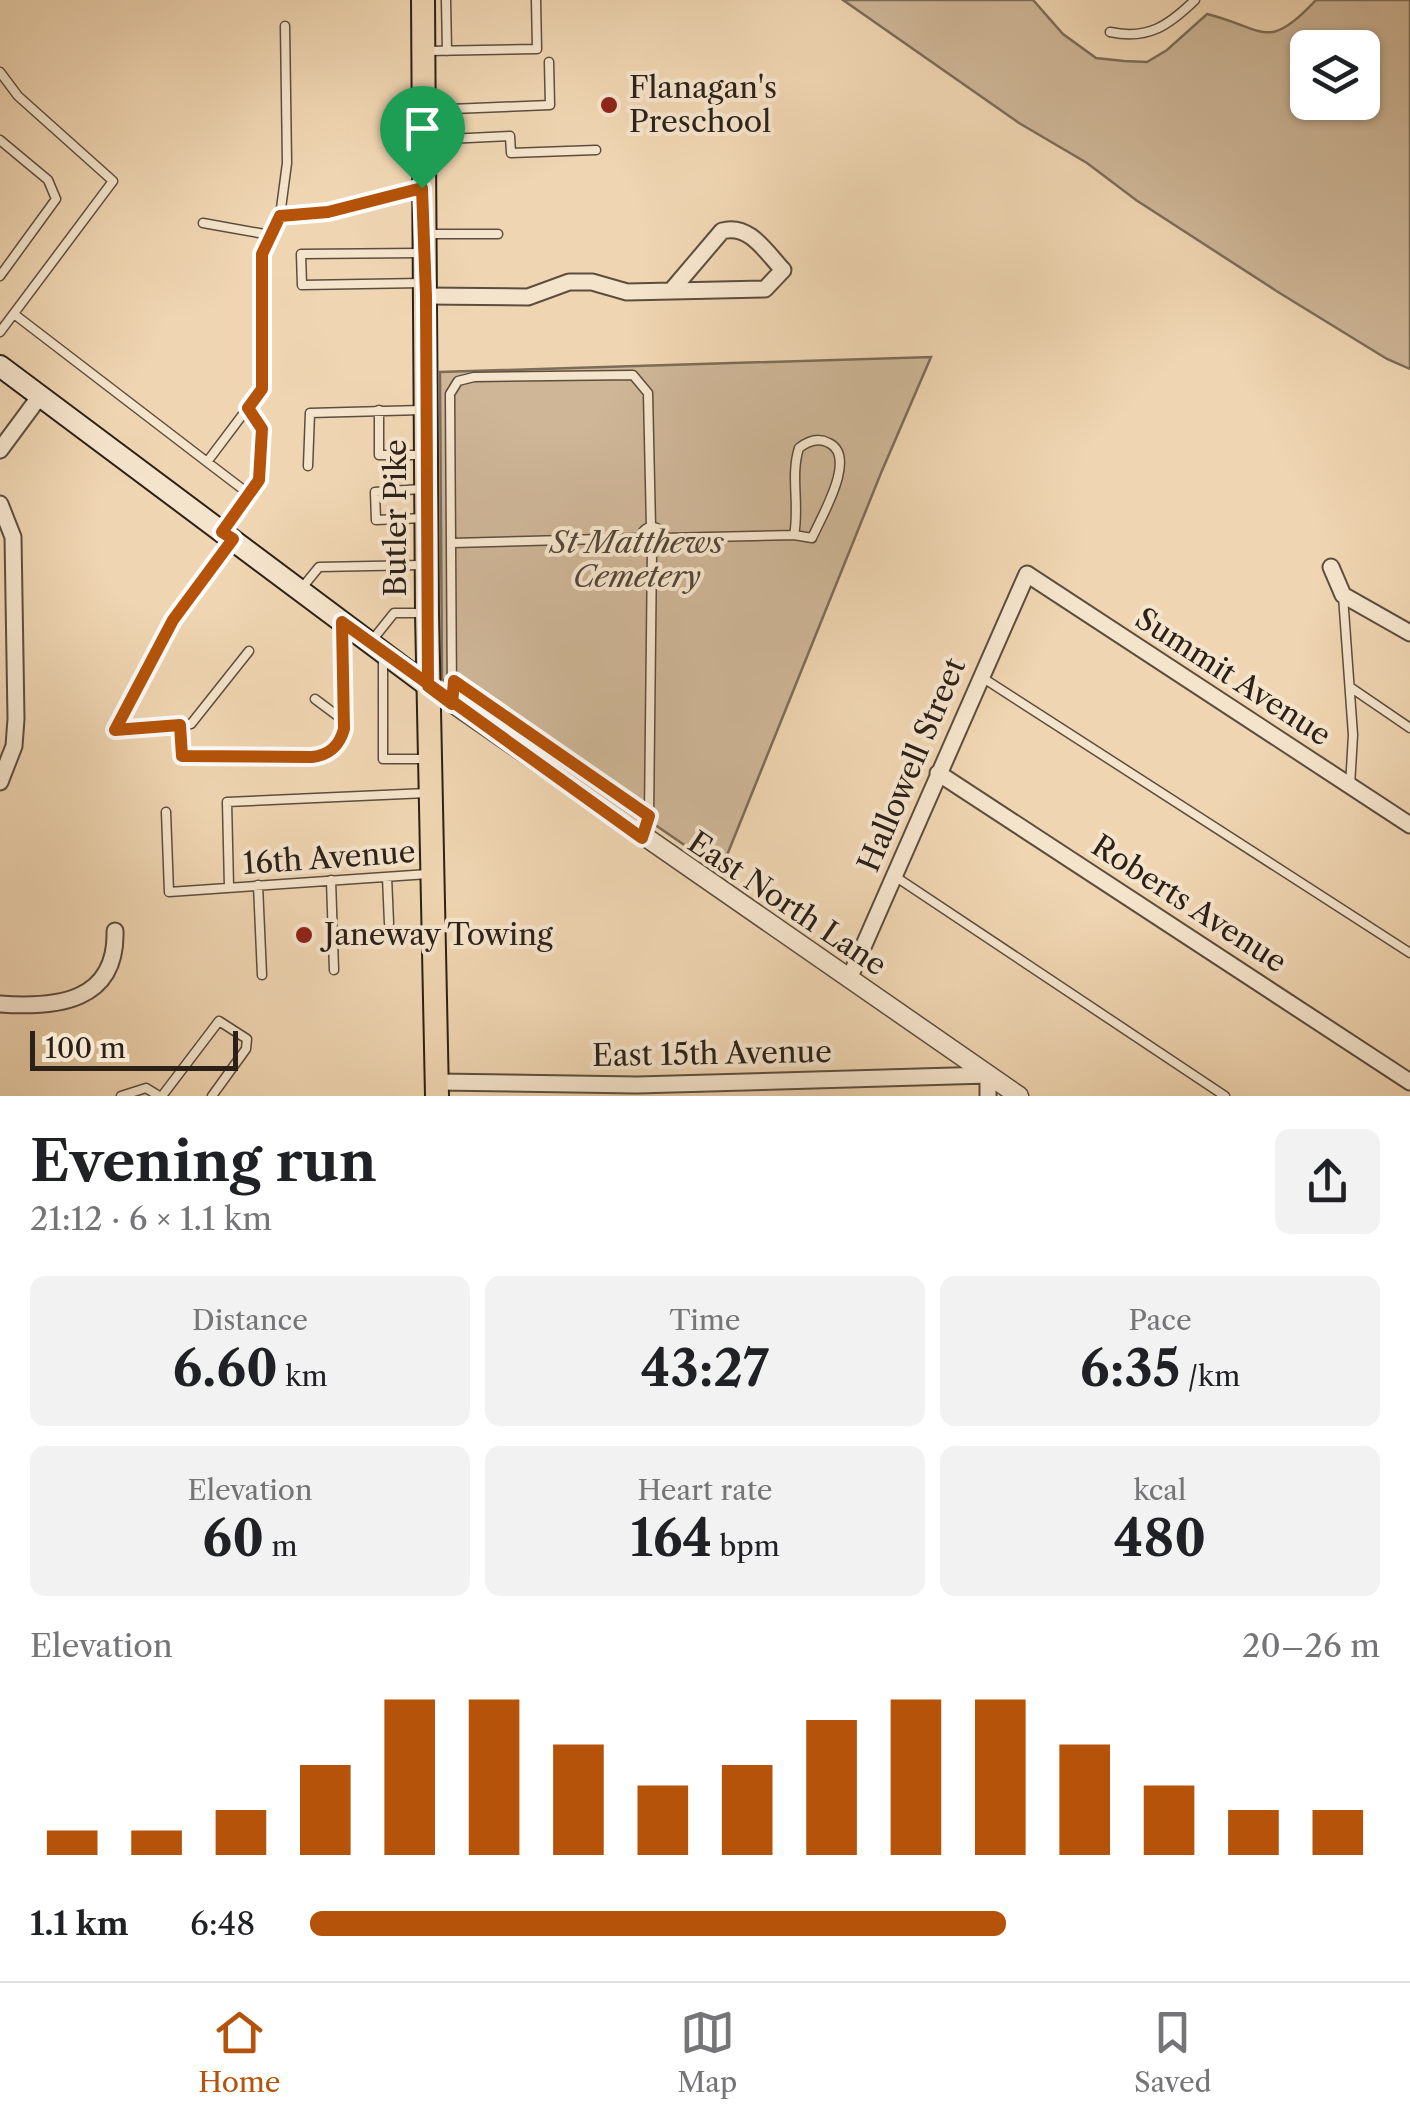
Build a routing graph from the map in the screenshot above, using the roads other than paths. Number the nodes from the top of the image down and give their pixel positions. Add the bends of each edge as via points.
1 (422, 0) edge
2 (446, 0) edge
3 (536, 0) edge
4 (1195, 0) edge
5 (285, 26) dead end
6 (1110, 32) dead end
7 (423, 51) junction
8 (447, 51) junction
9 (548, 62) dead end
10 (0, 72) edge
11 (422, 110) junction
12 (422, 140) junction
13 (3, 143) edge
14 (596, 150) dead end
15 (0, 154) edge
16 (422, 188) junction
17 (280, 216) junction
18 (203, 223) dead end
19 (498, 234) dead end
20 (270, 235) junction
21 (424, 244) junction
22 (0, 276) edge
23 (425, 290) junction
24 (671, 292) junction
25 (14, 314) junction
26 (0, 332) edge
27 (0, 366) edge
28 (40, 396) junction
29 (248, 408) junction
30 (379, 410) junction
31 (426, 410) junction
32 (0, 450) edge
33 (426, 455) junction
34 (206, 462) junction
35 (308, 466) dead end
36 (426, 489) junction
37 (249, 494) junction
38 (0, 504) edge
39 (426, 518) junction
40 (651, 527) junction
41 (794, 535) junction
42 (227, 536) junction
43 (641, 538) junction
44 (663, 538) junction
45 (452, 543) junction
46 (652, 549) junction
47 (426, 565) junction
48 (1331, 567) dead end
49 (1027, 574) joint
50 (300, 590) junction
51 (1344, 594) junction
52 (427, 613) junction
53 (342, 622) junction
54 (1410, 633) edge
55 (377, 648) junction
56 (248, 652) dead end
57 (980, 676) junction
58 (454, 681) junction
59 (428, 686) junction
60 (1350, 686) junction
61 (316, 698) dead end
62 (452, 704) junction
63 (344, 720) junction
64 (180, 725) junction
65 (1410, 728) edge
66 (430, 759) junction
67 (938, 773) junction
68 (0, 782) edge
69 (1350, 786) junction
70 (431, 793) junction
71 (166, 812) dead end
72 (649, 816) junction
73 (1410, 825) edge
74 (642, 838) junction
75 (433, 874) junction
76 (894, 876) junction
77 (387, 877) junction
78 (332, 880) junction
79 (258, 885) junction
80 (228, 887) junction
81 (389, 923) dead end
82 (115, 931) dead end
83 (1410, 953) edge
84 (334, 970) dead end
85 (262, 975) dead end
86 (848, 979) junction
87 (0, 1004) edge
88 (988, 1075) junction
89 (1410, 1082) edge
90 (437, 1089) edge
91 (637, 1090) edge
92 (121, 1096) edge
93 (160, 1096) edge
94 (212, 1096) edge
95 (988, 1096) edge
96 (1019, 1096) edge
97 (1225, 1096) edge

1 - 7 main road, Butler Pike
2 - 8 lane
3 - 8 lane via 537,49
4 - 6 lane via 1157,32
5 - 17 lane via 287,163
7 - 8 lane
7 - 11 main road, Butler Pike
9 - 11 lane via 550,104
10 - 25 lane via 113,181
11 - 12 main road, Butler Pike
12 - 14 lane via 510,136 511,153
12 - 16 main road, Butler Pike
13 - 15 lane
13 - 22 lane via 48,180 56,199
16 - 17 lane via 328,212
16 - 21 main road, Butler Pike
17 - 20 lane
18 - 20 lane
19 - 21 lane
20 - 29 lane via 262,254 262,389
21 - 23 main road, Butler Pike
21 - 23 lane via 300,254 302,285
23 - 24 street via 528,297 558,283 592,282 628,292
23 - 31 main road, Butler Pike
24 - 24 street via 765,289 783,270 747,232 734,228 722,232
25 - 26 lane
25 - 34 lane
27 - 28 main road
28 - 32 street
28 - 42 main road
29 - 34 lane
29 - 37 lane via 262,429 259,480
30 - 31 lane
30 - 33 lane via 379,455
30 - 35 lane via 310,413
31 - 33 main road, Butler Pike
33 - 36 main road, Butler Pike
34 - 37 lane
36 - 39 main road, Butler Pike
36 - 39 lane via 375,492 376,520
37 - 42 lane
38 - 68 street via 13,537 16,719
39 - 47 main road, Butler Pike
40 - 43 lane
40 - 44 lane
40 - 45 lane via 648,393 642,382 633,375 474,377 458,381 450,394
41 - 41 lane via 812,538 841,470 835,446 827,441 799,448
41 - 44 lane
42 - 50 main road
42 - 64 lane via 115,730
43 - 45 lane
43 - 46 lane
44 - 46 lane
45 - 58 lane
46 - 72 lane
47 - 50 lane via 319,567
47 - 52 main road, Butler Pike
48 - 51 street
49 - 57 street, Hallowell Street
49 - 69 street, Summit Avenue
50 - 53 main road
51 - 54 street
51 - 60 lane
52 - 55 lane via 394,613
52 - 59 main road, Butler Pike
53 - 55 main road
53 - 63 lane
55 - 59 main road
55 - 66 lane via 383,759
56 - 64 lane via 191,724
57 - 67 street, Hallowell Street
57 - 83 lane
58 - 62 lane
58 - 72 lane
59 - 62 street, East North Lane
59 - 66 main road, Butler Pike
60 - 65 lane
60 - 69 lane
61 - 63 lane
62 - 74 street, East North Lane
63 - 64 lane via 336,746 312,757 182,756
66 - 70 main road, Butler Pike
67 - 76 street, Hallowell Street
67 - 89 street, Roberts Avenue
69 - 73 street, Summit Avenue
70 - 75 main road, Butler Pike
70 - 80 lane via 227,802
71 - 80 lane, 16th Avenue via 169,892
72 - 74 lane
74 - 86 street, East North Lane
75 - 77 lane, 16th Avenue
75 - 90 main road, Butler Pike
76 - 86 street, Hallowell Street
76 - 97 lane
77 - 78 lane, 16th Avenue
77 - 81 lane
78 - 79 lane, 16th Avenue
78 - 84 lane
79 - 80 lane, 16th Avenue
79 - 85 lane
82 - 87 street via 106,976 77,997 52,1006
86 - 88 street, East North Lane
88 - 91 street, East 15th Avenue
88 - 95 street
88 - 96 street, East North Lane
90 - 91 street, East 15th Avenue
92 - 93 lane via 146,1088
93 - 94 lane via 218,1021 247,1040

